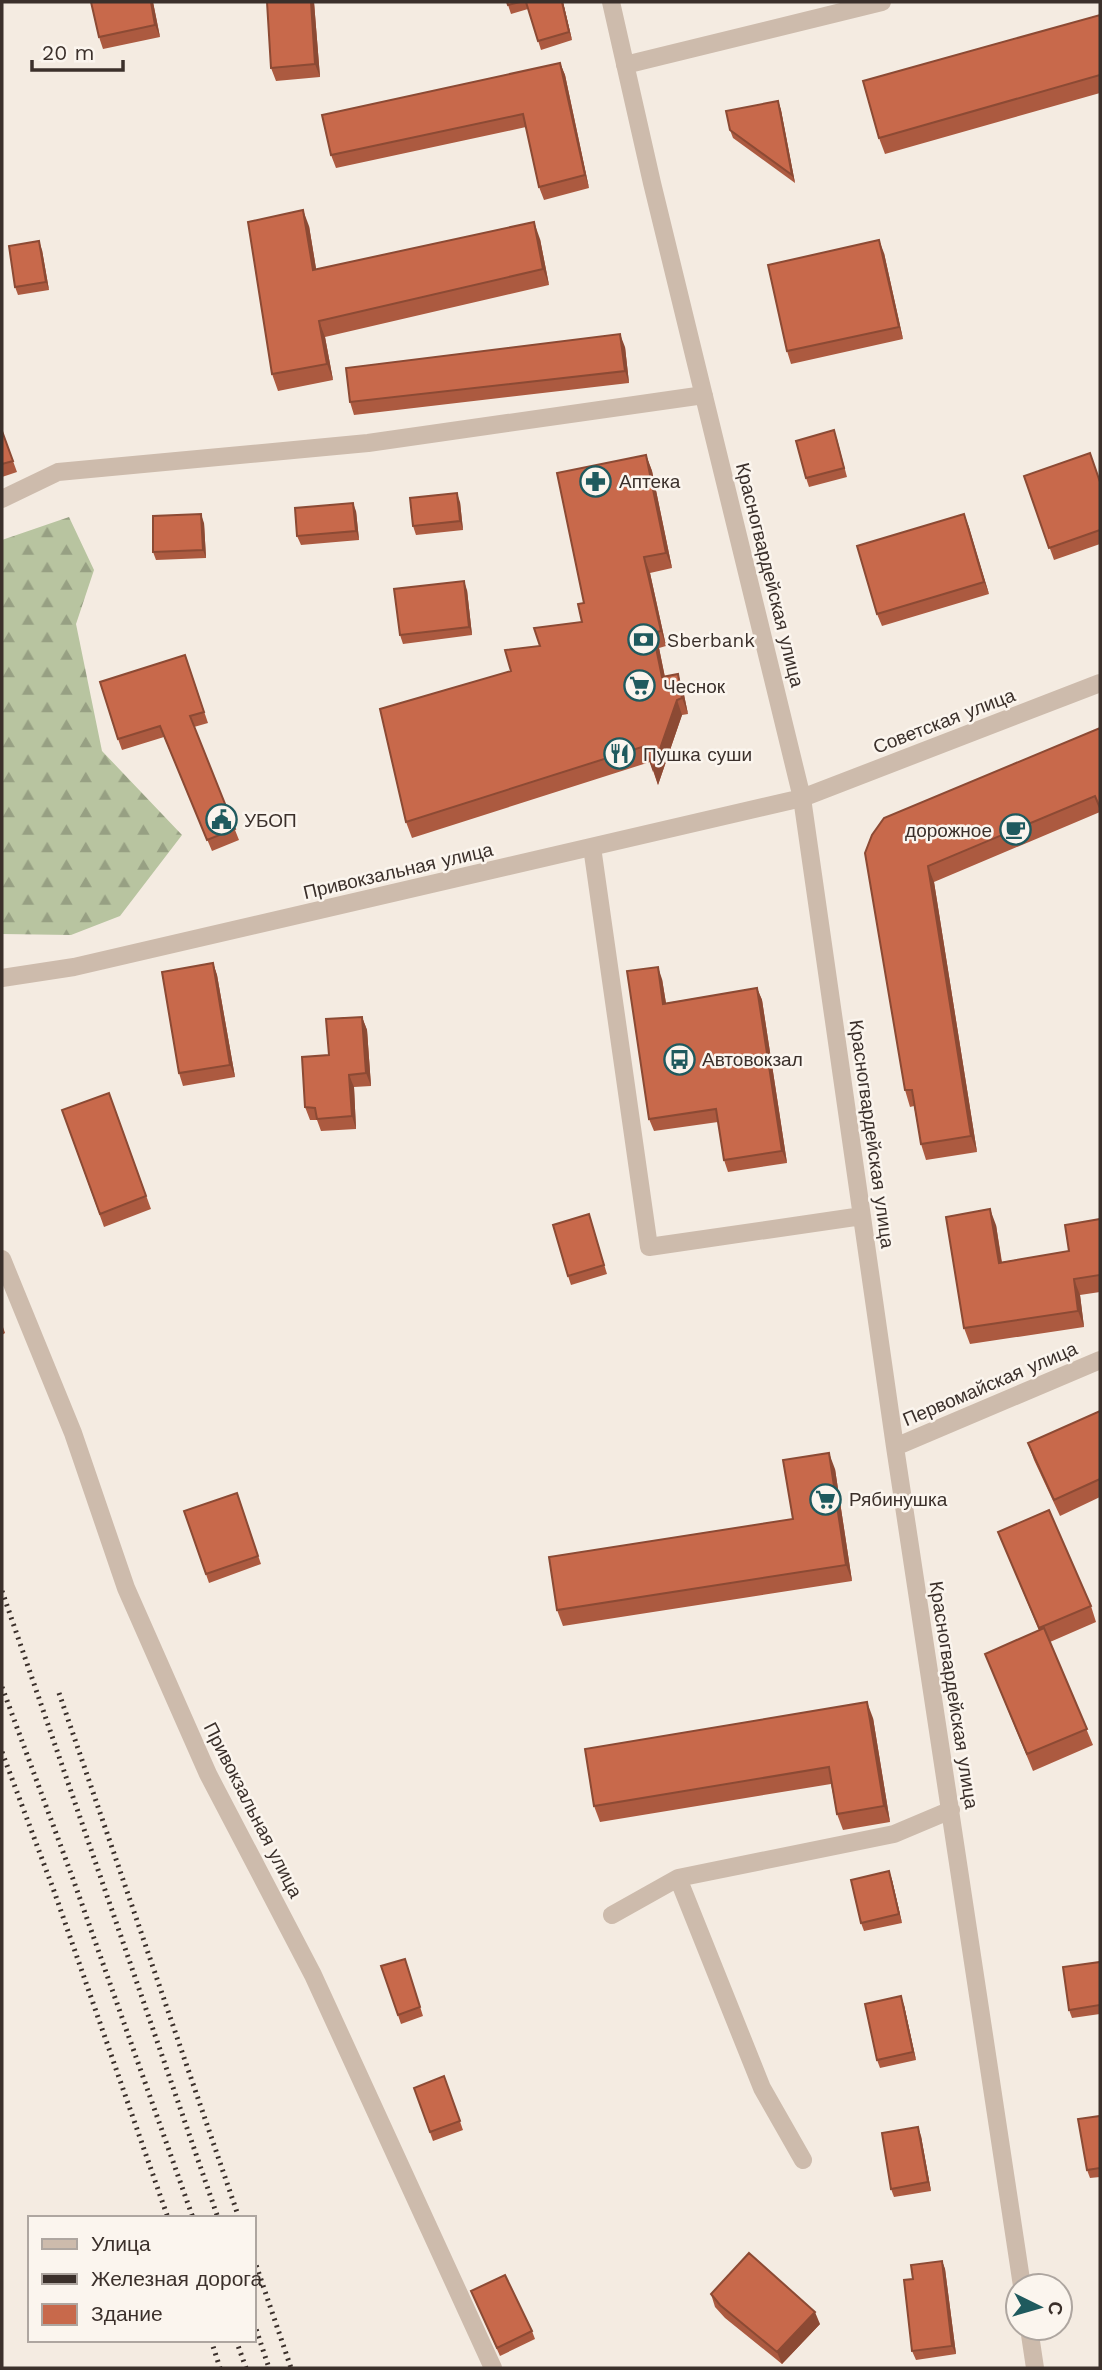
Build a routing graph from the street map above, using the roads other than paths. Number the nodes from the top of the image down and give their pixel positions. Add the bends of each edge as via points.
1 (611, 2) edge
2 (882, 2) edge
3 (625, 65) junction
4 (704, 395) junction
5 (2, 499) edge
6 (1100, 683) edge
7 (802, 798) junction
8 (592, 847) junction
9 (2, 978) edge
10 (862, 1216) junction
11 (2, 1259) edge
12 (1100, 1360) edge
13 (895, 1447) junction
14 (951, 1810) junction
15 (678, 1878) junction
16 (612, 1915) dead end
17 (803, 2160) dead end
18 (1020, 2272) edge
19 (1031, 2342) edge
20 (493, 2368) edge
21 (1035, 2368) edge

1 - 3 street, Красногвардейская улица
2 - 3 street
3 - 4 street, Красногвардейская улица
4 - 5 street via 368,443 58,472
4 - 7 street, Красногвардейская улица
6 - 7 street, Советская улица
7 - 8 street, Привокзальная улица
7 - 10 street, Красногвардейская улица
8 - 9 street, Привокзальная улица via 75,967
8 - 10 street via 649,1247
10 - 13 street, Красногвардейская улица
11 - 20 street, Привокзальная улица via 73,1433 126,1588 197,1749 313,1975
12 - 13 street, Первомайская улица
13 - 14 street, Красногвардейская улица
14 - 15 street via 894,1834
14 - 18 street, Красногвардейская улица
15 - 16 street
15 - 17 street via 762,2088
19 - 21 street

